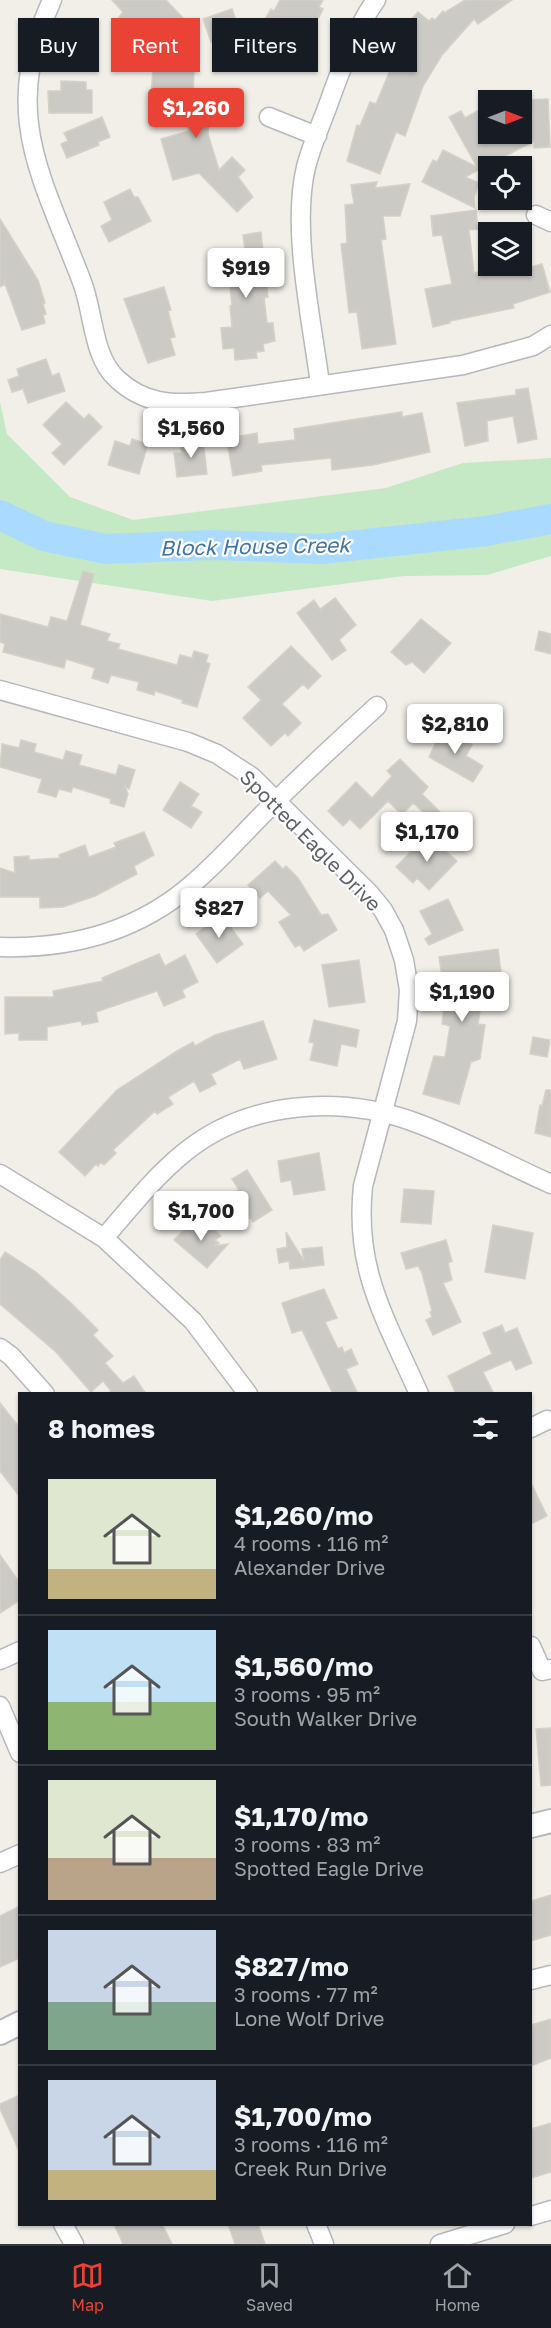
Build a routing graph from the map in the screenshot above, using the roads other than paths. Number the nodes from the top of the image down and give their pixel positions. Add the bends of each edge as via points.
1 (52, 0) edge
2 (376, 0) edge
3 (10, 98) dead end
4 (269, 117) dead end
5 (11, 127) dead end
6 (317, 135) junction
7 (551, 335) edge
8 (320, 384) junction
9 (0, 690) edge
10 (377, 706) dead end
11 (275, 801) junction
12 (0, 947) edge
13 (381, 1113) junction
14 (0, 1174) edge
15 (551, 1184) edge
16 (104, 1238) junction
17 (0, 1348) edge
18 (43, 1392) edge
19 (246, 1392) edge
20 (418, 1392) edge
21 (532, 1648) edge
22 (18, 1652) edge
23 (0, 1660) edge
24 (551, 1669) edge
25 (0, 1707) edge
26 (18, 1748) edge
27 (551, 1821) edge
28 (532, 1826) edge
29 (18, 1855) edge
30 (0, 1863) edge
31 (551, 1975) edge
32 (532, 1980) edge
33 (18, 2024) edge
34 (0, 2033) edge
35 (551, 2210) edge
36 (532, 2216) edge
37 (64, 2226) edge
38 (317, 2226) edge
39 (500, 2232) edge
40 (74, 2244) edge
41 (324, 2244) edge
42 (440, 2244) edge

1 - 3 street via 20,50
2 - 6 street via 340,71
4 - 6 street
5 - 8 street via 23,161 72,256 88,298 104,363 117,379 151,400 176,404
6 - 8 street via 306,167 301,206 302,247
7 - 8 street via 533,346 463,365
9 - 11 street, Spotted Eagle Drive via 188,742 217,754 252,777
10 - 11 street
11 - 12 street via 191,886 161,908 77,942
11 - 13 street, Spotted Eagle Drive via 370,894 394,930 409,990 407,1021
13 - 15 street via 414,1122
13 - 16 street via 342,1106 311,1106 261,1113 214,1132 158,1175
13 - 20 street, Spotted Eagle Drive via 363,1186 362,1242 371,1287
14 - 16 street
16 - 19 street via 193,1321
17 - 18 street
21 - 24 street via 542,1671
22 - 23 street
25 - 26 street
27 - 28 street
29 - 30 street
31 - 32 street
33 - 34 street
35 - 36 street
37 - 40 street
38 - 41 street
39 - 42 street

